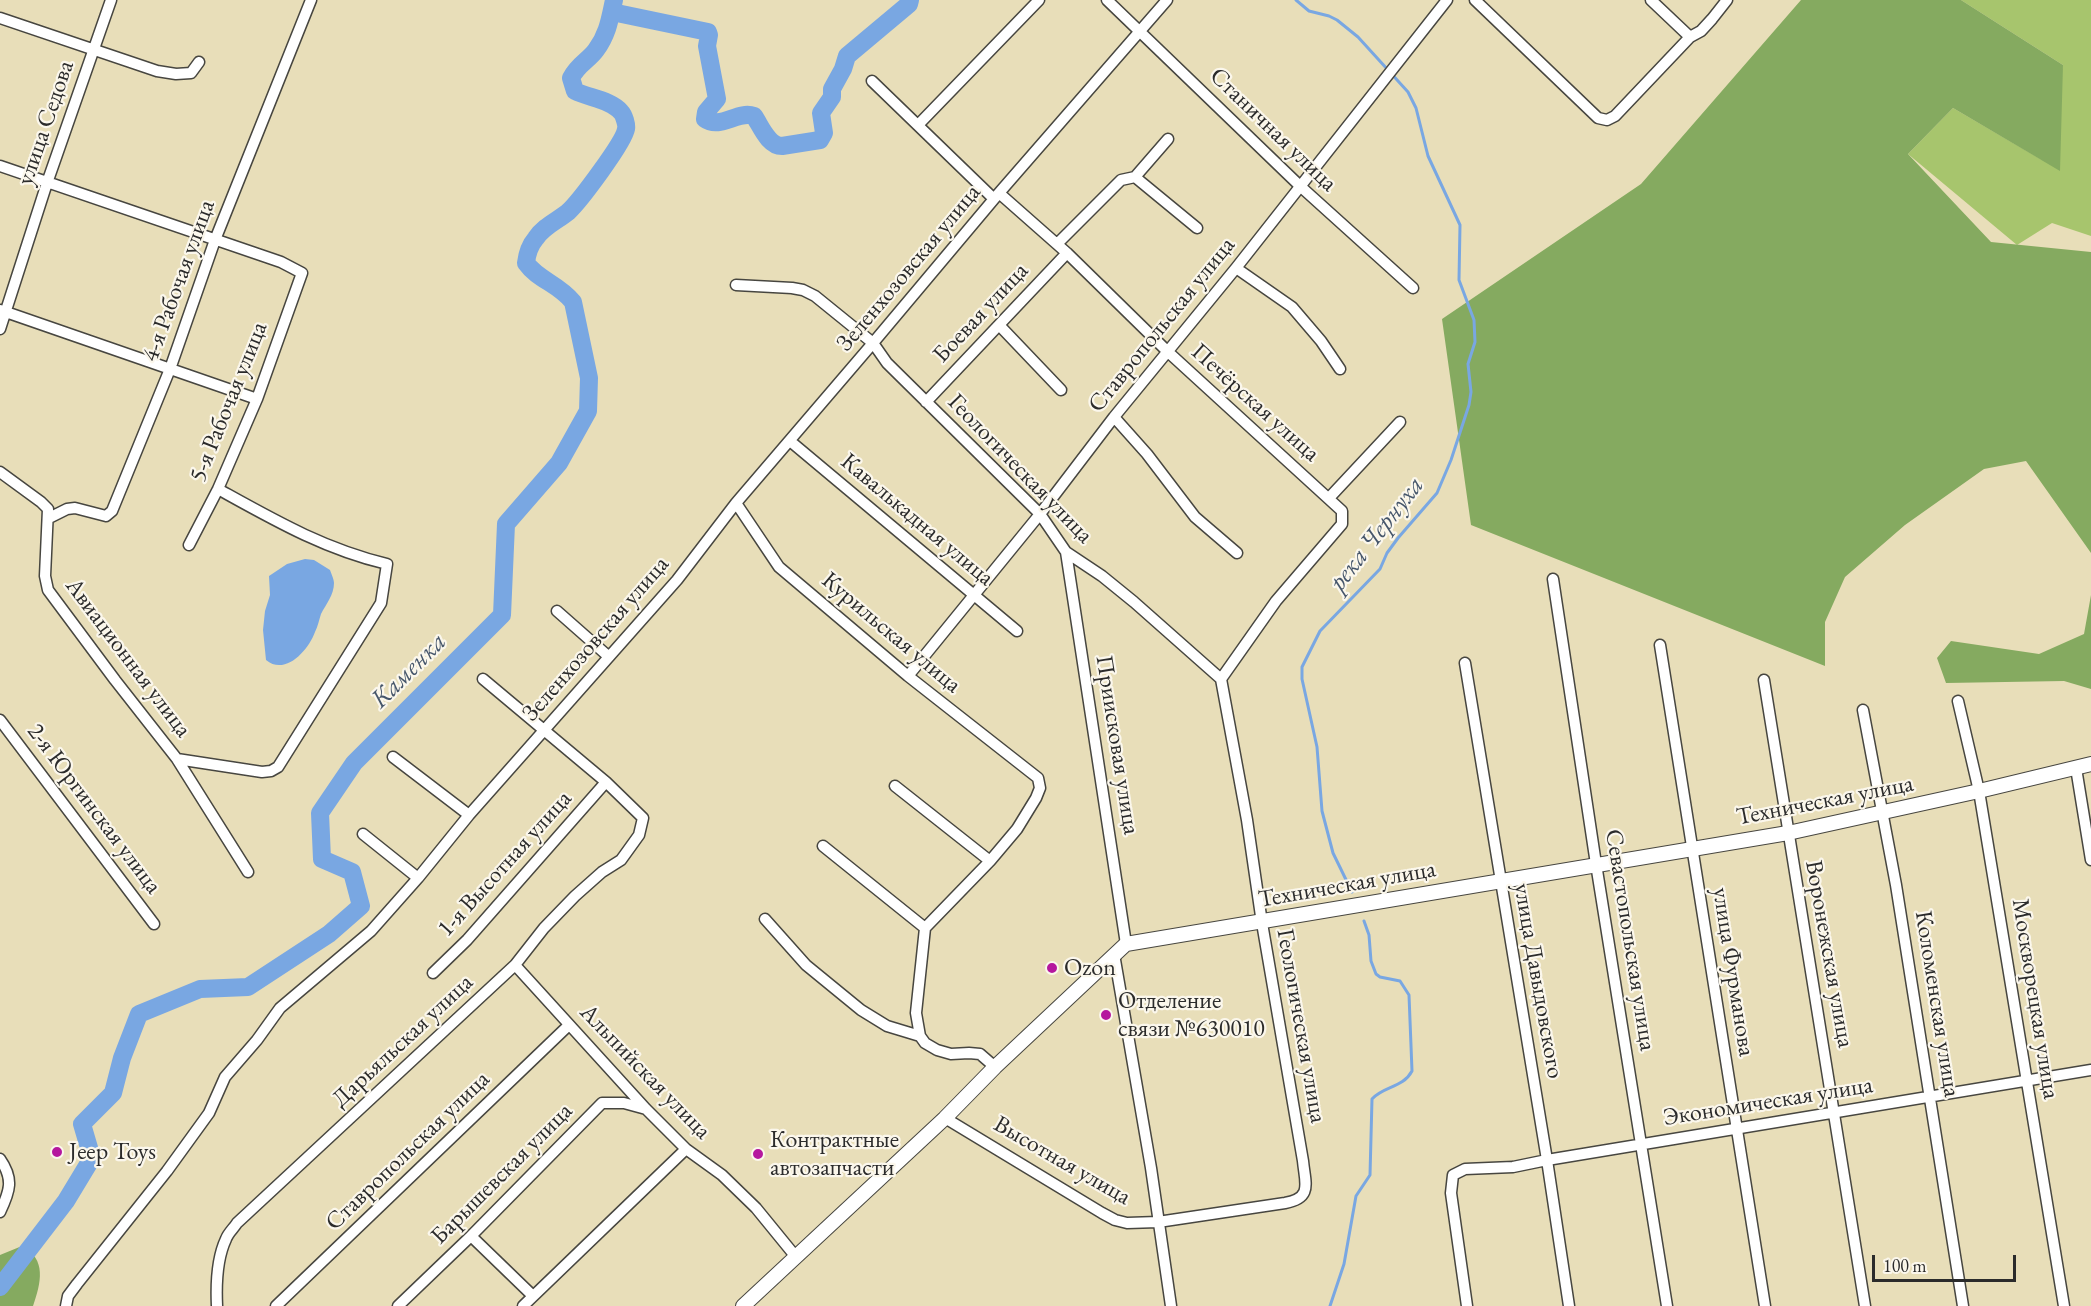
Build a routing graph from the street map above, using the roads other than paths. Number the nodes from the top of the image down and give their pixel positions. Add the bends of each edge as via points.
1 (111, 0) edge
2 (311, 0) edge
3 (1039, 0) edge
4 (1107, 0) edge
5 (1167, 0) edge
6 (1447, 0) edge
7 (1475, 0) edge
8 (1651, 0) edge
9 (1727, 0) edge
10 (0, 18) edge
11 (1140, 32) junction
12 (1690, 37) junction
13 (93, 51) junction
14 (199, 62) dead end
15 (872, 81) dead end
16 (918, 125) junction
17 (1168, 139) dead end
18 (0, 166) edge
19 (1135, 177) junction
20 (47, 183) junction
21 (1300, 186) junction
22 (996, 196) junction
23 (1197, 228) dead end
24 (215, 240) junction
25 (1057, 244) junction
26 (1067, 253) junction
27 (1236, 268) junction
28 (736, 285) dead end
29 (1413, 288) dead end
30 (3, 311) edge
31 (999, 325) junction
32 (0, 329) edge
33 (873, 343) junction
34 (1167, 351) junction
35 (170, 369) junction
36 (1340, 369) dead end
37 (1061, 390) dead end
38 (257, 399) junction
39 (926, 402) junction
40 (1114, 417) junction
41 (1400, 422) dead end
42 (790, 441) junction
43 (0, 472) edge
44 (218, 489) junction
45 (1329, 498) junction
46 (736, 503) junction
47 (1040, 514) junction
48 (49, 518) junction
49 (189, 545) dead end
50 (1066, 552) junction
51 (1237, 553) dead end
52 (1553, 579) dead end
53 (974, 596) junction
54 (557, 611) dead end
55 (1017, 631) dead end
56 (1660, 645) dead end
57 (608, 656) junction
58 (1465, 663) dead end
59 (908, 676) junction
60 (483, 678) dead end
61 (1221, 679) junction
62 (1764, 680) dead end
63 (1958, 701) dead end
64 (1863, 710) dead end
65 (0, 720) edge
66 (543, 731) junction
67 (393, 757) dead end
68 (177, 759) junction
69 (2091, 764) edge
70 (2076, 768) junction
71 (606, 782) junction
72 (895, 786) dead end
73 (1979, 791) junction
74 (1883, 813) junction
75 (469, 815) junction
76 (1788, 833) junction
77 (363, 834) dead end
78 (823, 846) dead end
79 (1692, 849) junction
80 (2091, 860) edge
81 (990, 861) junction
82 (1596, 864) junction
83 (249, 872) dead end
84 (418, 878) junction
85 (1500, 882) junction
86 (765, 919) dead end
87 (1262, 923) junction
88 (154, 924) dead end
89 (925, 928) junction
90 (1126, 944) junction
91 (1114, 954) junction
92 (515, 965) junction
93 (433, 973) dead end
94 (569, 1025) junction
95 (920, 1036) junction
96 (996, 1067) junction
97 (2091, 1070) edge
98 (2028, 1080) junction
99 (1931, 1097) junction
100 (646, 1109) junction
101 (1835, 1113) junction
102 (945, 1118) junction
103 (1737, 1129) junction
104 (1641, 1144) junction
105 (686, 1149) junction
106 (0, 1159) edge
107 (1547, 1160) junction
108 (1303, 1196) joint
109 (0, 1212) edge
110 (1158, 1222) junction
111 (471, 1236) junction
112 (796, 1257) junction
113 (533, 1296) junction
114 (66, 1306) edge
115 (217, 1306) edge
116 (276, 1306) edge
117 (398, 1306) edge
118 (523, 1306) edge
119 (743, 1306) edge
120 (1171, 1306) edge
121 (1467, 1306) edge
122 (1569, 1306) edge
123 (1667, 1306) edge
124 (1765, 1306) edge
125 (1865, 1306) edge
126 (1963, 1306) edge
127 (2064, 1306) edge

1 - 13 street, улица Седова
2 - 24 street, 4-я Рабочая улица
3 - 16 street
4 - 11 street, Станичная улица
5 - 11 street, Зеленхозовская улица
6 - 21 street, Ставропольская улица
7 - 12 street via 1598,118 1607,120
8 - 12 street
9 - 12 street via 1701,31
10 - 13 street
11 - 21 street, Станичная улица
11 - 22 street, Зеленхозовская улица
13 - 14 street via 176,74 191,73
13 - 20 street, улица Седова
15 - 16 street, Печёрская улица
16 - 22 street, Печёрская улица
17 - 19 street
18 - 20 street
19 - 23 street
19 - 25 street via 1121,180
20 - 24 street
20 - 30 street, улица Седова
21 - 27 street, Ставропольская улица
21 - 29 street, Станичная улица
22 - 25 street, Печёрская улица
22 - 33 street, Зеленхозовская улица
24 - 35 street, 4-я Рабочая улица
24 - 38 street, 5-я Рабочая улица via 302,273
25 - 26 street, Печёрская улица
26 - 31 street, Боевая улица
26 - 34 street, Печёрская улица
27 - 34 street, Ставропольская улица
27 - 36 street via 1292,307
28 - 33 street, Геологическая улица via 803,290
30 - 32 street, улица Седова
30 - 35 street
31 - 37 street
31 - 39 street, Боевая улица
33 - 39 street, Геологическая улица
33 - 42 street, Зеленхозовская улица
34 - 40 street, Ставропольская улица
34 - 45 street, Печёрская улица
35 - 38 street
35 - 48 street, 4-я Рабочая улица via 112,511 106,516 75,508
38 - 44 street, 5-я Рабочая улица
39 - 47 street, Геологическая улица
40 - 47 street, Ставропольская улица
40 - 51 street via 1195,517
41 - 45 street
42 - 46 street, Зеленхозовская улица
42 - 53 street, Кавалькадная улица
43 - 48 street via 41,502 48,509
44 - 49 street, 5-я Рабочая улица
44 - 68 street via 295,532 387,564 381,603 278,767 262,772
45 - 61 street, Печёрская улица via 1342,511 1342,524 1276,601
46 - 57 street, Зеленхозовская улица via 677,580
46 - 59 street, Курильская улица via 779,567
47 - 50 street, Геологическая улица
47 - 53 street, Ставропольская улица
48 - 68 street, Авиационная улица via 45,576 48,590
50 - 61 street, Геологическая улица via 1126,595
50 - 90 street, Приисковая улица
52 - 82 street, Севастопольская улица
53 - 55 street, Кавалькадная улица
53 - 59 street, Ставропольская улица
54 - 57 street
56 - 79 street, улица Фурманова
57 - 66 street, Зеленхозовская улица
58 - 85 street, улица Давыдовского
59 - 81 street, Курильская улица via 1038,778 1036,798
60 - 66 street
61 - 87 street, Геологическая улица
62 - 76 street, Воронежская улица
63 - 73 street, Москворецкая улица
64 - 74 street, Коломенская улица
65 - 88 street, 2-я Юргинская улица
66 - 71 street
66 - 75 street, Зеленхозовская улица
67 - 75 street
68 - 83 street, Авиационная улица
69 - 70 street, Техническая улица
70 - 73 street, Техническая улица
70 - 80 street
71 - 92 street, Дарьяльская улица via 643,818 639,835 621,860 602,872 544,928
71 - 93 street, 1-я Высотная улица via 468,940
72 - 81 street
73 - 74 street, Техническая улица
73 - 98 street, Москворецкая улица
74 - 76 street, Техническая улица
74 - 99 street, Коломенская улица
75 - 84 street, Зеленхозовская улица
76 - 79 street, Техническая улица
76 - 101 street, Воронежская улица
77 - 84 street
78 - 89 street
79 - 82 street, Техническая улица
79 - 103 street, улица Фурманова
81 - 89 street
82 - 85 street, Техническая улица
82 - 104 street, Севастопольская улица
84 - 114 street, Зеленхозовская улица via 371,931 280,1008 225,1077 209,1113 167,1171 76,1284
85 - 87 street, Техническая улица
85 - 107 street, улица Давыдовского
86 - 95 street via 806,964 861,1010 887,1026
87 - 90 street, Техническая улица
87 - 108 street, Геологическая улица via 1303,1161
89 - 95 street via 916,1013
90 - 91 street
91 - 96 street
91 - 110 street
92 - 94 street, Альпийская улица
92 - 115 street, Дарьяльская улица via 237,1223 226,1238 222,1253
94 - 100 street, Альпийская улица
94 - 116 street, Ставропольская улица
95 - 96 street via 937,1050 980,1054
96 - 102 street
97 - 98 street, Экономическая улица
98 - 99 street, Экономическая улица
98 - 127 street, Москворецкая улица
99 - 101 street, Экономическая улица
99 - 126 street, Коломенская улица
100 - 105 street, Альпийская улица
100 - 111 street, Барышевская улица via 603,1103
101 - 103 street, Экономическая улица
101 - 125 street, Воронежская улица
102 - 110 street, Высотная улица via 1115,1220
102 - 112 street
103 - 104 street, Экономическая улица
103 - 124 street, улица Фурманова
104 - 107 street, Экономическая улица
104 - 123 street, Севастопольская улица
105 - 112 street, Альпийская улица via 722,1175 756,1208
105 - 113 street
106 - 109 street via 7,1168 10,1190
107 - 121 street, Экономическая улица via 1513,1167 1465,1169 1453,1175 1451,1193
107 - 122 street, улица Давыдовского
108 - 110 street, Высотная улица via 1297,1201
110 - 120 street
111 - 113 street
111 - 117 street, Барышевская улица
112 - 119 street
113 - 118 street

